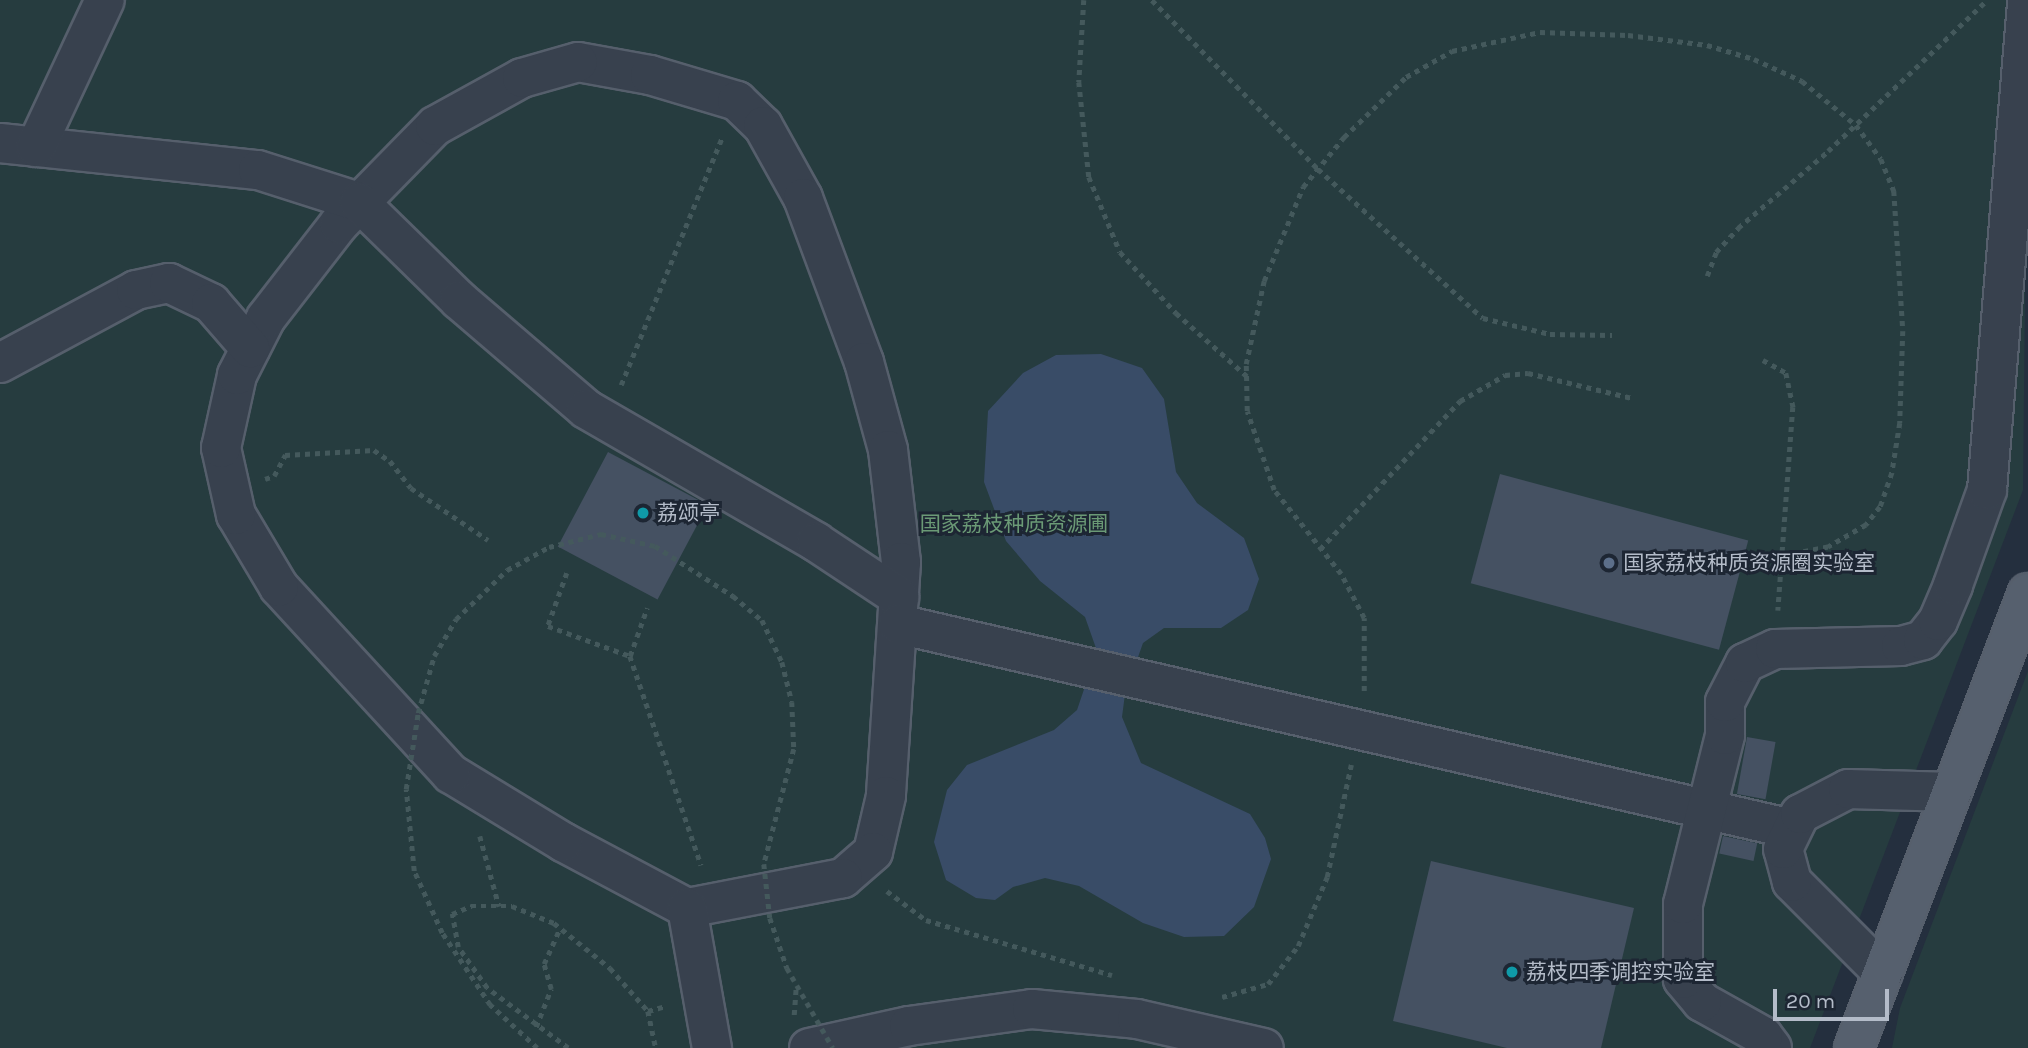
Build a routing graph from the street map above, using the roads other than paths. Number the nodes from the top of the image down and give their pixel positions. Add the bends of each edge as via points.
1 (105, 0) edge
2 (2027, 0) edge
3 (18, 145) edge
4 (359, 202) junction
5 (250, 348) junction
6 (0, 363) edge
7 (2028, 593) edge
8 (898, 610) junction
9 (1952, 792) junction
10 (1707, 808) junction
11 (1792, 829) junction
12 (700, 905) junction
13 (1883, 974) junction
14 (712, 1048) edge
15 (809, 1048) edge
16 (1264, 1048) edge
17 (1772, 1048) edge
18 (1854, 1048) edge

1 - 3 lane
2 - 10 lane via 1987,490 1953,584 1937,621 1923,640 1913,644 1775,649 1745,663 1726,702 1725,735
3 - 4 lane via 258,170
4 - 5 lane via 266,318
4 - 8 lane via 459,300 586,409 816,542
4 - 8 lane via 436,126 522,78 578,62 650,75 737,101 763,126 803,198 864,362 888,450 901,562
5 - 6 lane via 211,303 169,283 136,290
5 - 12 lane via 237,375 221,448 236,515 279,587 451,774 563,842
7 - 9 main road
8 - 10 lane via 951,636
8 - 12 lane via 886,796 873,852 843,878
9 - 11 lane via 1848,789 1800,814
9 - 13 main road
10 - 11 lane
10 - 17 lane via 1683,904 1683,979 1702,1002 1763,1036
11 - 13 lane via 1783,849 1792,882
12 - 14 lane
13 - 18 main road
15 - 16 lane via 909,1027 1032,1010 1137,1019

